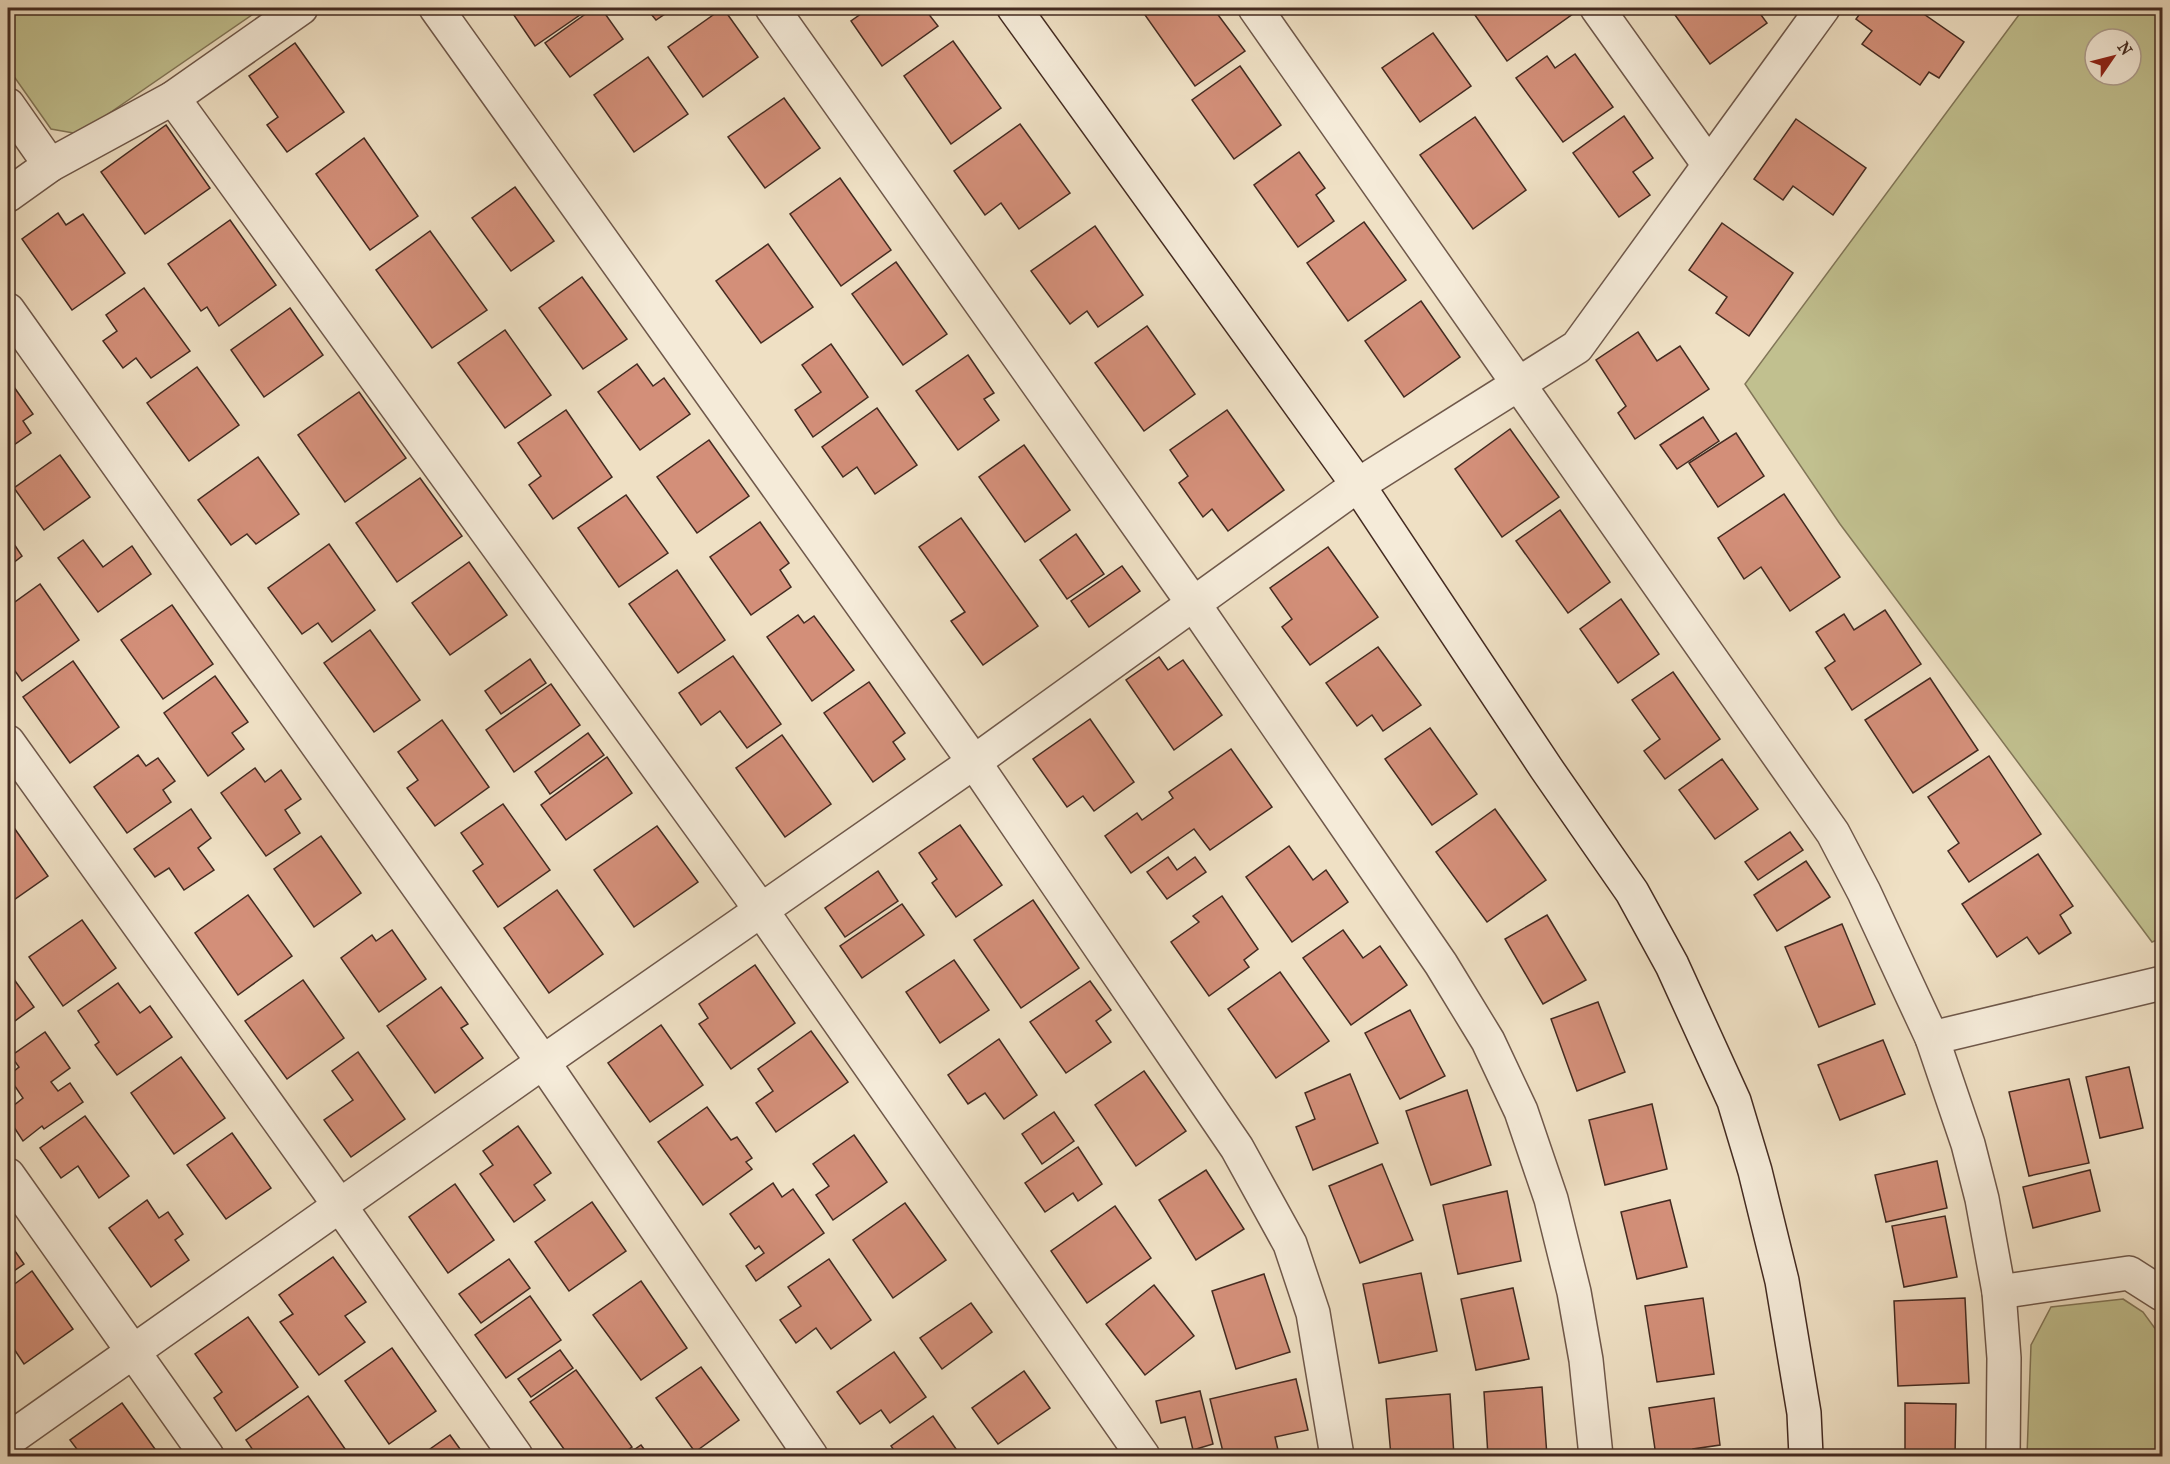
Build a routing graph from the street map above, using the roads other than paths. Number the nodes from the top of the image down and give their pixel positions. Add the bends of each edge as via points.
1 (301, 8) edge
2 (436, 8) edge
3 (772, 8) edge
4 (1014, 8) edge
5 (1255, 8) edge
6 (1597, 8) edge
7 (1823, 8) edge
8 (173, 98) junction
9 (8, 105) edge
10 (50, 165) junction
11 (1709, 165) junction
12 (8, 195) edge
13 (8, 310) edge
14 (1518, 384) junction
15 (1358, 485) junction
16 (1193, 603) junction
17 (8, 742) edge
18 (974, 762) junction
19 (761, 910) junction
20 (2163, 983) edge
21 (1932, 1038) junction
22 (543, 1062) junction
23 (8, 1175) edge
24 (340, 1206) junction
25 (1999, 1292) junction
26 (2163, 1294) edge
27 (132, 1352) junction
28 (8, 1440) edge
29 (207, 1456) edge
30 (516, 1456) edge
31 (811, 1456) edge
32 (1143, 1456) edge
33 (1337, 1456) edge
34 (1596, 1456) edge
35 (1806, 1456) edge
36 (2003, 1456) edge

1 - 8 street
2 - 18 street
3 - 16 street
4 - 15 street
5 - 14 street
6 - 11 street
7 - 11 street
8 - 10 street
8 - 19 street
9 - 10 street
10 - 12 street
11 - 14 street via 1577,347
13 - 22 street
14 - 15 street
14 - 21 street via 1833,832
15 - 16 street
15 - 35 street via 1632,892 1672,965 1734,1101 1770,1227 1804,1413
16 - 18 street
16 - 34 street via 1441,964 1488,1041 1521,1112 1551,1199 1575,1292
17 - 24 street
18 - 19 street
18 - 33 street via 1237,1148 1290,1244 1313,1313
19 - 22 street
19 - 32 street
20 - 21 street
21 - 25 street via 1968,1144
22 - 24 street
22 - 31 street
23 - 27 street
24 - 27 street
24 - 30 street
25 - 26 street via 2129,1273
25 - 36 street via 2004,1358
27 - 28 street
27 - 29 street

